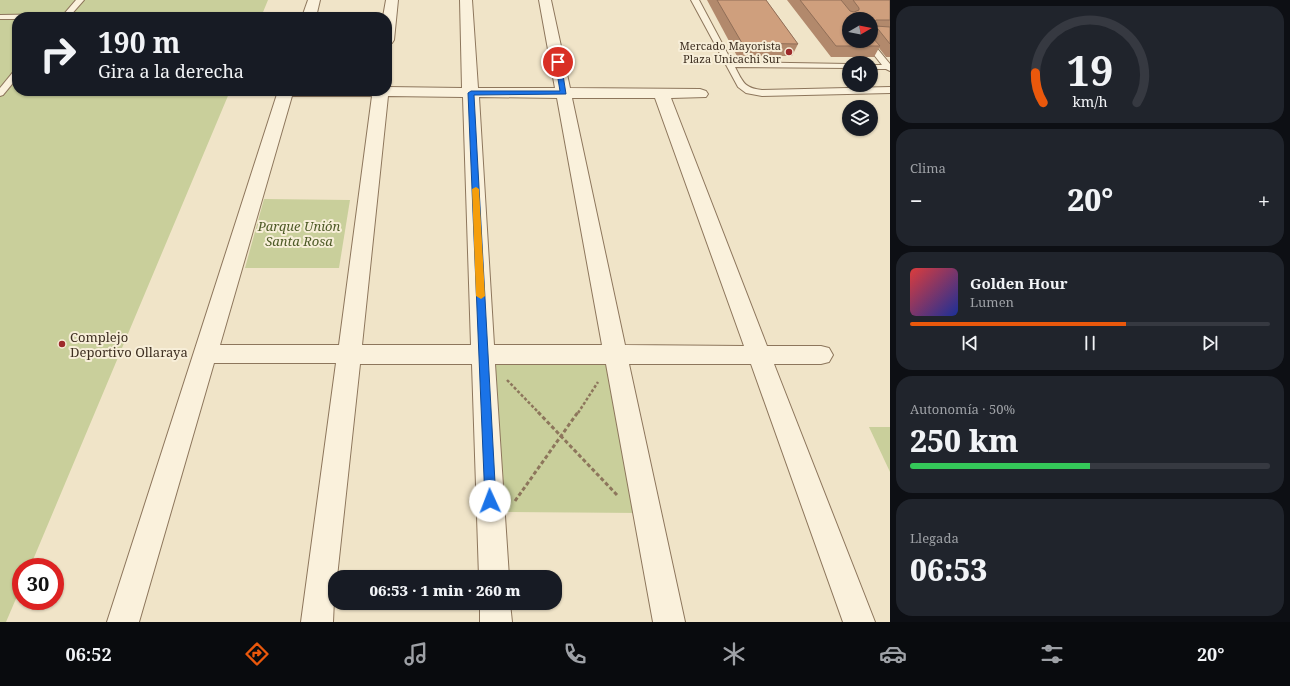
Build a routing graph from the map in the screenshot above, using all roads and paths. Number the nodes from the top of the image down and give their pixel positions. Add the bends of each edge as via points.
1 (80, 0) edge
2 (314, 0) edge
3 (392, 0) edge
4 (466, 0) edge
5 (545, 0) edge
6 (695, 0) edge
7 (69, 12) edge
8 (310, 12) edge
9 (390, 12) edge
10 (0, 17) edge
11 (12, 17) edge
12 (873, 48) edge
13 (730, 64) junction
14 (842, 66) edge
15 (878, 67) edge
16 (889, 68) edge
17 (12, 79) edge
18 (890, 90) edge
19 (392, 92) edge
20 (0, 93) edge
21 (471, 93) junction
22 (564, 93) junction
23 (661, 94) junction
24 (700, 94) dead end
25 (284, 96) edge
26 (381, 96) edge
27 (205, 354) junction
28 (349, 354) junction
29 (483, 355) junction
30 (616, 355) junction
31 (759, 355) junction
32 (822, 355) dead end
33 (562, 437) junction
34 (648, 515) junction
35 (491, 516) junction
36 (494, 570) edge
37 (495, 610) edge
38 (123, 622) edge
39 (317, 622) edge
40 (496, 622) edge
41 (669, 622) edge
42 (859, 622) edge

1 - 7 lane
2 - 8 street
3 - 9 street
4 - 21 street
5 - 22 street
6 - 13 lane
10 - 11 lane
12 - 16 lane
13 - 14 lane
13 - 18 lane via 742,87 749,91 762,93
15 - 16 lane
17 - 20 lane
19 - 21 street
21 - 22 street
21 - 29 street
22 - 23 street
22 - 30 street
23 - 24 street
23 - 31 street
25 - 27 street
26 - 28 street
27 - 28 street
27 - 38 street
28 - 29 street
28 - 39 street
29 - 30 street
29 - 33 path
29 - 35 street
30 - 31 street
30 - 33 path
30 - 34 street
31 - 32 street
31 - 42 street
33 - 34 path via 635,514
33 - 35 path via 505,515
34 - 41 street
35 - 36 street
37 - 40 street

